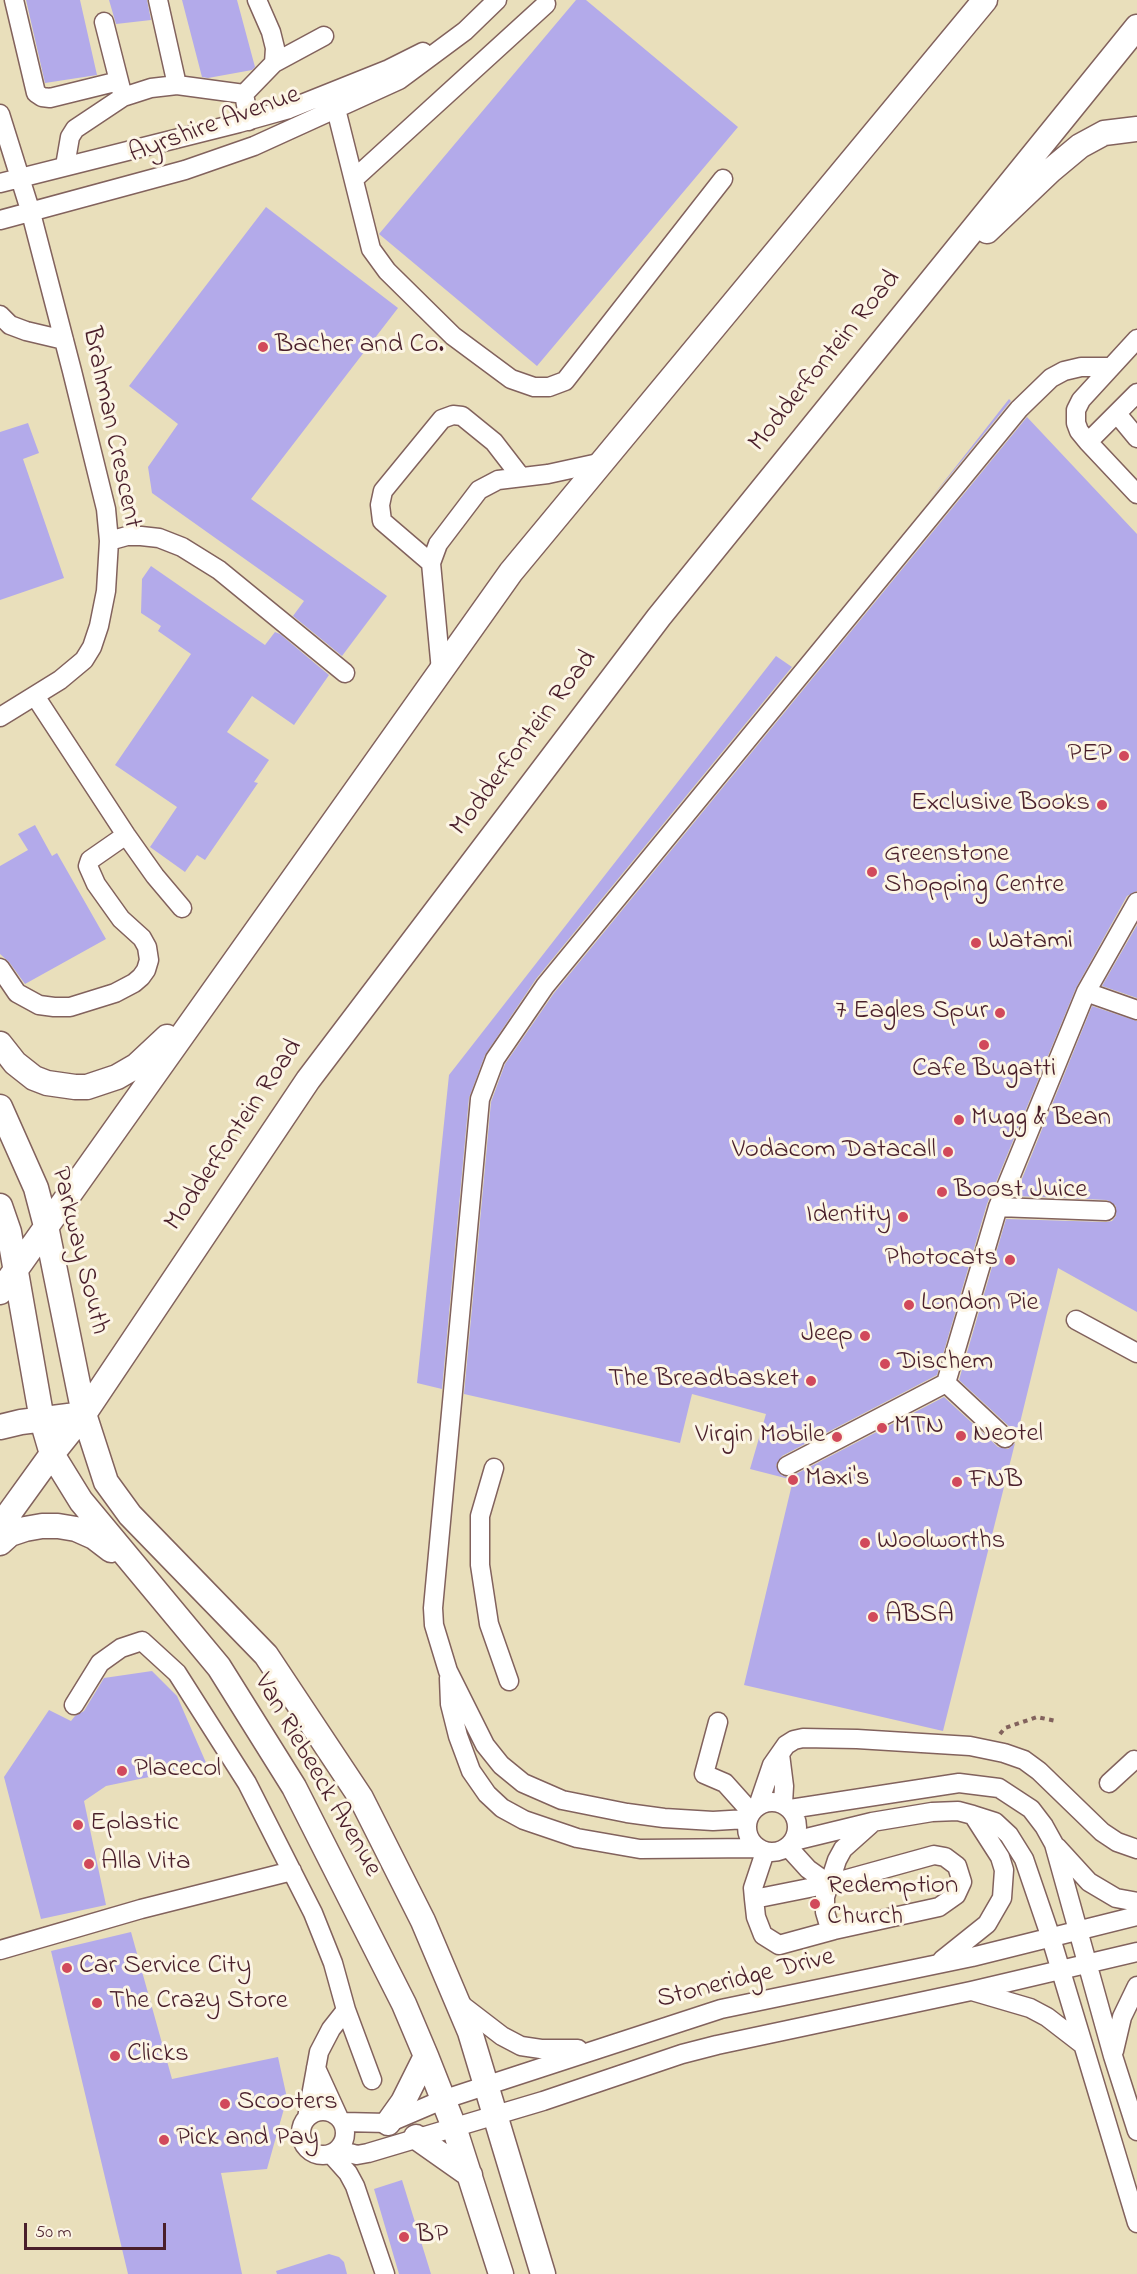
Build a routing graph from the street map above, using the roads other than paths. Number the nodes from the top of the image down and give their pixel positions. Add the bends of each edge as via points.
1 (14, 0) edge
2 (158, 0) edge
3 (257, 0) edge
4 (497, 0) edge
5 (985, 0) edge
6 (546, 4) dead end
7 (104, 22) dead end
8 (1137, 27) edge
9 (465, 31) junction
10 (324, 36) dead end
11 (274, 63) junction
12 (177, 85) junction
13 (121, 89) junction
14 (244, 94) junction
15 (336, 109) junction
16 (249, 120) junction
17 (2, 124) edge
18 (1137, 129) edge
19 (65, 166) junction
20 (20, 178) junction
21 (354, 179) junction
22 (723, 179) dead end
23 (0, 183) edge
24 (31, 213) junction
25 (0, 220) edge
26 (922, 291) junction
27 (0, 315) edge
28 (1137, 339) edge
29 (64, 340) junction
30 (1111, 367) junction
31 (1137, 393) edge
32 (1118, 415) junction
33 (1137, 438) edge
34 (1088, 442) junction
35 (603, 462) junction
36 (521, 477) junction
37 (1137, 494) edge
38 (109, 541) junction
39 (431, 563) junction
40 (441, 671) junction
41 (345, 673) dead end
42 (35, 696) junction
43 (0, 717) edge
44 (126, 835) junction
45 (279, 898) junction
46 (1137, 902) edge
47 (182, 908) dead end
48 (0, 969) edge
49 (1086, 992) junction
50 (1137, 1010) edge
51 (0, 1044) edge
52 (0, 1107) edge
53 (0, 1206) edge
54 (998, 1207) junction
55 (1106, 1211) dead end
56 (46, 1226) junction
57 (15, 1271) junction
58 (0, 1292) edge
59 (1076, 1320) dead end
60 (1137, 1353) edge
61 (946, 1383) junction
62 (84, 1413) junction
63 (42, 1419) junction
64 (0, 1427) edge
65 (1005, 1438) dead end
66 (52, 1454) junction
67 (787, 1466) dead end
68 (494, 1468) dead end
69 (0, 1526) edge
70 (0, 1543) edge
71 (138, 1568) junction
72 (448, 1671) junction
73 (509, 1681) dead end
74 (74, 1705) dead end
75 (718, 1722) dead end
76 (780, 1754) junction
77 (1134, 1760) dead end
78 (1109, 1784) dead end
79 (787, 1807) junction
80 (752, 1812) junction
81 (973, 1815) junction
82 (872, 1822) junction
83 (791, 1844) junction
84 (1054, 1844) junction
85 (1137, 1849) edge
86 (761, 1850) junction
87 (292, 1871) junction
88 (830, 1884) junction
89 (754, 1899) junction
90 (1137, 1902) edge
91 (1137, 1916) edge
92 (834, 1930) junction
93 (1078, 1930) junction
94 (1051, 1938) junction
95 (0, 1950) edge
96 (1137, 1952) edge
97 (938, 1962) junction
98 (1088, 1963) junction
99 (1061, 1970) junction
100 (1137, 1986) edge
101 (971, 1991) junction
102 (459, 2003) junction
103 (346, 2010) junction
104 (1082, 2044) junction
105 (592, 2049) junction
106 (426, 2056) junction
107 (1113, 2056) junction
108 (315, 2066) junction
109 (372, 2080) dead end
110 (488, 2086) junction
111 (442, 2100) junction
112 (497, 2115) junction
113 (307, 2118) junction
114 (340, 2119) junction
115 (388, 2123) junction
116 (453, 2127) junction
117 (1137, 2131) edge
118 (416, 2137) junction
119 (334, 2152) junction
120 (470, 2175) junction
121 (1137, 2223) edge
122 (385, 2274) edge
123 (501, 2274) edge
124 (543, 2274) edge

1 - 13 street via 36,93 50,98
2 - 12 street
3 - 11 street via 271,32
4 - 9 street, Ayrshire Avenue
5 - 35 main road
6 - 21 street
7 - 13 street
8 - 26 main road, Modderfontein Road
9 - 15 street, Ayrshire Avenue via 399,80
9 - 16 street, Ayrshire Avenue via 389,69
10 - 11 street
11 - 14 street
12 - 13 street
12 - 14 street
13 - 19 street via 75,129
14 - 16 street
15 - 21 street
15 - 24 street, Ayrshire Avenue via 254,146 185,171
16 - 19 street, Ayrshire Avenue
17 - 20 street, Brahman Crescent
18 - 26 main road via 1104,134 1080,146
19 - 20 street, Ayrshire Avenue
20 - 23 street, Ayrshire Avenue
20 - 24 street, Brahman Crescent
21 - 22 street via 371,249 387,271 453,336 511,379 534,387 565,381
24 - 25 street, Ayrshire Avenue
24 - 29 street, Brahman Crescent
26 - 62 main road, Modderfontein Road via 659,617 308,1080
27 - 29 street via 26,332
28 - 30 street
29 - 38 street, Brahman Crescent via 106,509
30 - 34 street via 1076,410 1079,431
30 - 72 street via 1064,371 1051,378 1019,409 545,986 495,1059 480,1099 433,1608
31 - 32 street
32 - 33 street
32 - 34 street
34 - 37 street
35 - 36 street
35 - 40 main road via 512,572
36 - 39 street via 498,480 479,490 438,544
36 - 39 street via 494,442 462,416 442,419 383,491 380,505 382,521
38 - 41 street via 141,536 182,547 219,570
38 - 42 street, Brahman Crescent via 106,591 92,647 74,669
39 - 40 street
40 - 45 main road
42 - 43 street, Brahman Crescent
42 - 44 street
44 - 47 street
44 - 48 street via 95,856 88,866 121,919 147,947 149,960 141,976 115,993 54,1008 17,993
45 - 51 main road via 176,1027 153,1052 117,1077 87,1087 47,1083 23,1071
45 - 56 main road
46 - 49 street
49 - 50 street
49 - 54 street
52 - 56 main road, Parkway South via 36,1188
53 - 57 main road, Van Riebeeck Avenue
54 - 55 street
54 - 61 street
56 - 57 main road
56 - 62 main road, Parkway South
57 - 58 main road
57 - 63 main road, Van Riebeeck Avenue
59 - 60 street
61 - 65 street
61 - 67 street
62 - 63 main road
62 - 66 main road, Modderfontein Road
62 - 102 main road, Van Riebeeck Avenue via 106,1482 119,1501 266,1655 361,1798
63 - 64 main road
63 - 66 main road, Van Riebeeck Avenue
66 - 69 main road, Modderfontein Road
66 - 71 main road, Van Riebeeck Avenue via 81,1501
68 - 73 street via 480,1516 480,1565 489,1624
70 - 71 main road via 10,1534 34,1527 76,1529
71 - 106 main road, Van Riebeeck Avenue via 219,1667 294,1787 399,1994
72 - 80 street via 485,1745 523,1783 562,1800 664,1818 713,1821
72 - 86 street via 450,1704 471,1771 502,1808 577,1839 640,1849
74 - 87 street via 100,1663 121,1648 141,1641 166,1661 184,1683 247,1783
75 - 80 street via 704,1774 725,1784
76 - 79 street
76 - 80 street
76 - 85 street via 786,1745 803,1738 970,1746 1004,1753 1024,1760 1039,1772 1102,1833
77 - 78 street
79 - 80 street via 775,1802
79 - 83 street via 798,1825
79 - 84 street via 932,1786 985,1785 999,1788 1031,1809
80 - 86 street via 746,1827
81 - 82 street via 932,1812
81 - 94 street via 995,1822 1017,1845
81 - 97 street via 1000,1857 1004,1870 1002,1898 987,1924
82 - 83 street
82 - 88 street via 843,1849
83 - 86 street via 773,1853
83 - 88 street via 808,1869
84 - 90 street via 1089,1882 1116,1898
84 - 93 street
86 - 89 street
87 - 95 street
87 - 103 street via 333,1963
88 - 89 street
88 - 92 street via 825,1912
88 - 92 street via 934,1855 957,1866 962,1882 956,1895 939,1907
89 - 92 street via 763,1935 779,1945
91 - 93 street, Stoneridge Drive
93 - 94 street, Stoneridge Drive
93 - 98 street
94 - 97 street, Stoneridge Drive
94 - 99 street
96 - 98 street, Stoneridge Drive
97 - 105 street, Stoneridge Drive via 721,2009
98 - 99 street, Stoneridge Drive
98 - 107 street
99 - 101 street, Stoneridge Drive
99 - 104 street
100 - 107 street via 1122,2017
101 - 104 street via 1047,2016
101 - 112 street, Stoneridge Drive via 709,2047
102 - 105 street via 521,2046
102 - 110 main road, Van Riebeeck Avenue
103 - 108 street via 324,2041
103 - 109 street
104 - 121 street
105 - 110 street, Stoneridge Drive
106 - 111 main road, Van Riebeeck Avenue
106 - 115 main road
107 - 117 street
108 - 113 street
108 - 114 street
110 - 111 street, Stoneridge Drive
110 - 112 main road, Van Riebeeck Avenue
111 - 115 street, Stoneridge Drive
111 - 116 main road, Van Riebeeck Avenue
112 - 116 street, Stoneridge Drive
112 - 124 main road, Van Riebeeck Avenue
113 - 114 street via 322,2111
113 - 119 street via 301,2133 307,2148 323,2155
114 - 115 street
114 - 119 street via 345,2137
116 - 118 street, Stoneridge Drive
116 - 120 main road, Van Riebeeck Avenue
118 - 119 street, Stoneridge Drive via 362,2154
118 - 120 main road
119 - 122 street via 355,2186
120 - 123 main road, Van Riebeeck Avenue

